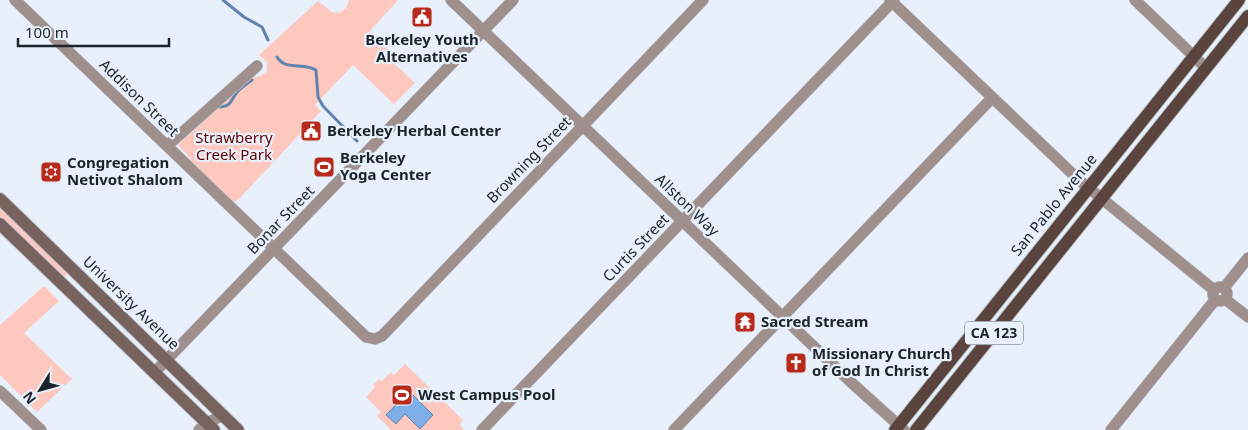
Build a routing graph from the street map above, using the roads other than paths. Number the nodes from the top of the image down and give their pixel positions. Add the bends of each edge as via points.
1 (15, 0) edge
2 (451, 0) edge
3 (513, 0) edge
4 (703, 0) edge
5 (1135, 0) edge
6 (1239, 0) edge
7 (892, 1) edge
8 (1248, 16) edge
9 (483, 31) junction
10 (1194, 56) junction
11 (257, 66) dead end
12 (1206, 68) junction
13 (992, 98) junction
14 (583, 126) junction
15 (167, 146) junction
16 (1088, 188) junction
17 (0, 199) edge
18 (1101, 199) junction
19 (683, 221) junction
20 (0, 224) edge
21 (274, 249) junction
22 (1248, 258) edge
23 (1220, 294) junction
24 (782, 317) junction
25 (1248, 317) edge
26 (375, 339) joint
27 (166, 360) junction
28 (154, 372) junction
29 (0, 391) edge
30 (223, 415) junction
31 (207, 428) edge
32 (679, 428) edge
33 (899, 428) edge
34 (40, 430) edge
35 (238, 430) edge
36 (482, 430) edge
37 (916, 430) edge
38 (1110, 430) edge

1 - 15 street, Addison Street
2 - 9 street, Allston Way
3 - 9 street, Bonar Street
4 - 14 street, Browning Street
5 - 10 street
6 - 10 main road, San Pablo Avenue / CA 123
7 - 13 street
7 - 19 street, Curtis Street
8 - 12 main road, CA 123
9 - 14 street, Allston Way
9 - 21 street, Bonar Street
10 - 12 street
10 - 16 main road, San Pablo Avenue / CA 123
11 - 15 street
12 - 18 main road, CA 123
13 - 16 street
13 - 24 street
14 - 19 street, Allston Way
14 - 26 street, Browning Street via 382,336
15 - 21 street, Addison Street
16 - 18 street
16 - 33 main road, San Pablo Avenue / CA 123
17 - 27 main road, University Avenue
18 - 23 street
18 - 37 main road, CA 123
19 - 24 street, Allston Way
19 - 36 street, Curtis Street
20 - 28 main road
21 - 26 street, Addison Street via 366,336
21 - 27 street, Bonar Street
22 - 23 street
23 - 25 street
23 - 38 street
24 - 32 street
24 - 33 street, Allston Way
27 - 28 street, Bonar Street
27 - 30 main road, University Avenue
28 - 31 main road
29 - 34 street
30 - 31 street
30 - 35 main road, University Avenue

